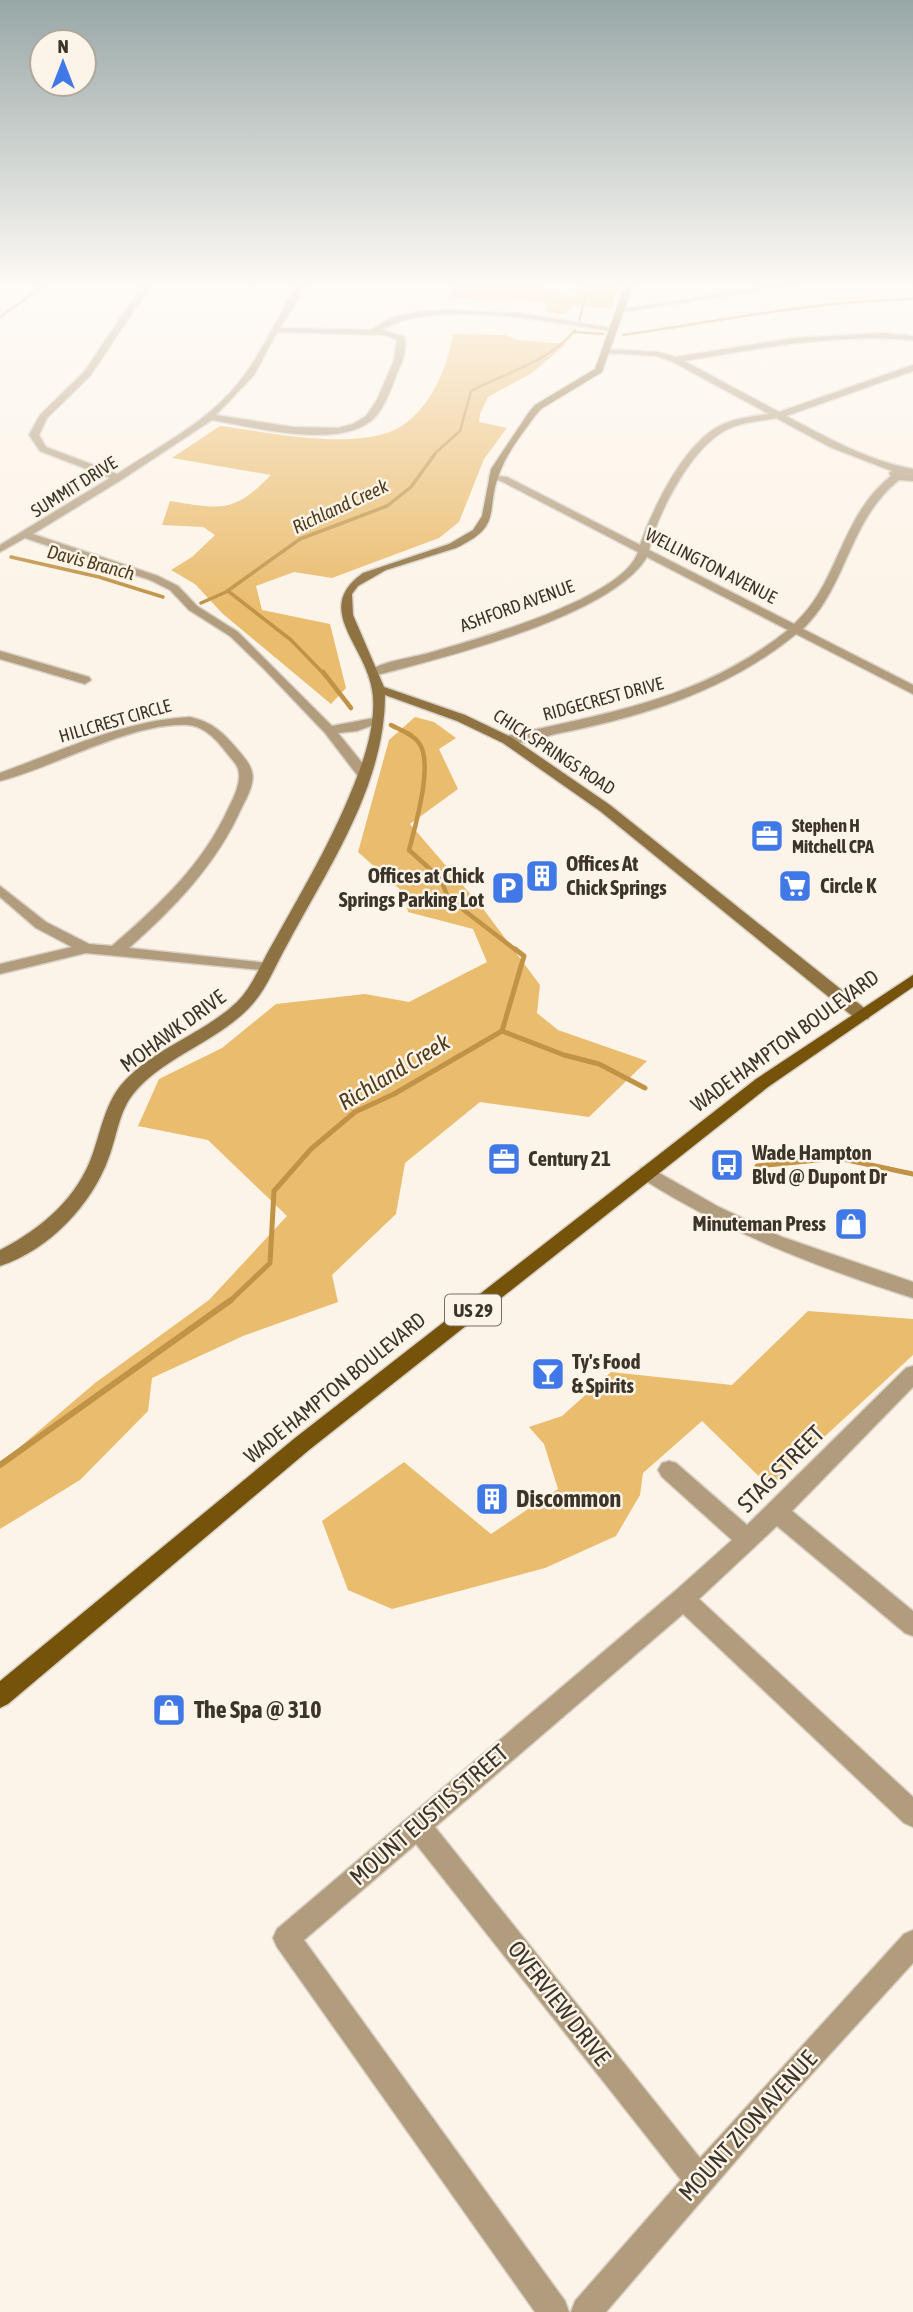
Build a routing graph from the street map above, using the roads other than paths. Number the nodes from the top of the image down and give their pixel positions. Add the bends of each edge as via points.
1 (71, 390) edge
2 (238, 390) edge
3 (387, 390) edge
4 (568, 390) edge
5 (731, 390) edge
6 (850, 390) edge
7 (778, 415) junction
8 (210, 417) junction
9 (907, 473) edge
10 (492, 477) junction
11 (118, 478) junction
12 (26, 535) junction
13 (0, 549) edge
14 (644, 551) junction
15 (795, 628) junction
16 (0, 655) edge
17 (374, 672) junction
18 (85, 680) dead end
19 (379, 688) junction
20 (913, 689) edge
21 (375, 720) junction
22 (329, 730) junction
23 (507, 740) junction
24 (363, 773) junction
25 (0, 777) edge
26 (0, 890) edge
27 (86, 948) junction
28 (116, 951) junction
29 (267, 968) junction
30 (0, 969) edge
31 (913, 980) edge
32 (862, 1015) junction
33 (647, 1172) junction
34 (0, 1259) edge
35 (913, 1290) edge
36 (913, 1374) edge
37 (669, 1470) dead end
38 (777, 1513) junction
39 (748, 1540) junction
40 (683, 1599) junction
41 (913, 1625) edge
42 (0, 1696) edge
43 (913, 1814) edge
44 (418, 1826) junction
45 (913, 1943) edge
46 (699, 2180) junction
47 (554, 2312) edge
48 (586, 2312) edge

1 - 11 street via 43,417 34,435 43,449
2 - 8 street, SUMMIT DRIVE
3 - 8 street via 371,418 322,431
4 - 10 street via 538,407
5 - 7 street
6 - 7 street, ASHFORD AVENUE
7 - 9 street via 842,449
7 - 14 street, ASHFORD AVENUE via 729,426 702,444 679,478
8 - 11 street, SUMMIT DRIVE
9 - 15 street, RIDGECREST DRIVE via 870,498 856,519 827,589
10 - 14 street, WELLINGTON AVENUE
10 - 17 street via 489,517 474,533 453,546 367,575 348,592 349,617
11 - 12 street, SUMMIT DRIVE
12 - 13 street, SUMMIT DRIVE
12 - 22 street via 174,588 193,608 242,642
14 - 15 street, WELLINGTON AVENUE
14 - 17 street, ASHFORD AVENUE via 623,578 575,606
15 - 20 street, WELLINGTON AVENUE
15 - 23 street, RIDGECREST DRIVE via 735,671 687,694 593,724
16 - 18 street
17 - 19 street
19 - 21 street, MOHAWK DRIVE
19 - 23 street, CHICK SPRINGS ROAD
21 - 22 street
21 - 24 street, MOHAWK DRIVE
22 - 24 street
23 - 32 street, CHICK SPRINGS ROAD via 605,808
24 - 29 street, MOHAWK DRIVE via 348,818
25 - 28 street, HILLCREST CIRCLE via 116,738 189,721 218,733 243,764 242,792 202,869
26 - 27 street via 41,925
27 - 28 street
27 - 30 street
28 - 29 street
29 - 34 street, MOHAWK DRIVE via 244,1005 136,1079 117,1105 91,1183 60,1220
31 - 32 main road, WADE HAMPTON BOULEVARD / US 29
32 - 33 main road, WADE HAMPTON BOULEVARD / US 29 via 762,1083
33 - 35 street via 690,1201 802,1255
33 - 42 main road, WADE HAMPTON BOULEVARD / US 29 via 302,1444
36 - 38 street, STAG STREET
37 - 39 street
38 - 39 street, STAG STREET
38 - 41 street
39 - 40 street, STAG STREET
40 - 43 street
40 - 44 street, MOUNT EUSTIS STREET
44 - 46 street, OVERVIEW DRIVE
44 - 47 street, MOUNT EUSTIS STREET via 286,1938
45 - 46 street, MOUNT ZION AVENUE
46 - 48 street, MOUNT ZION AVENUE

